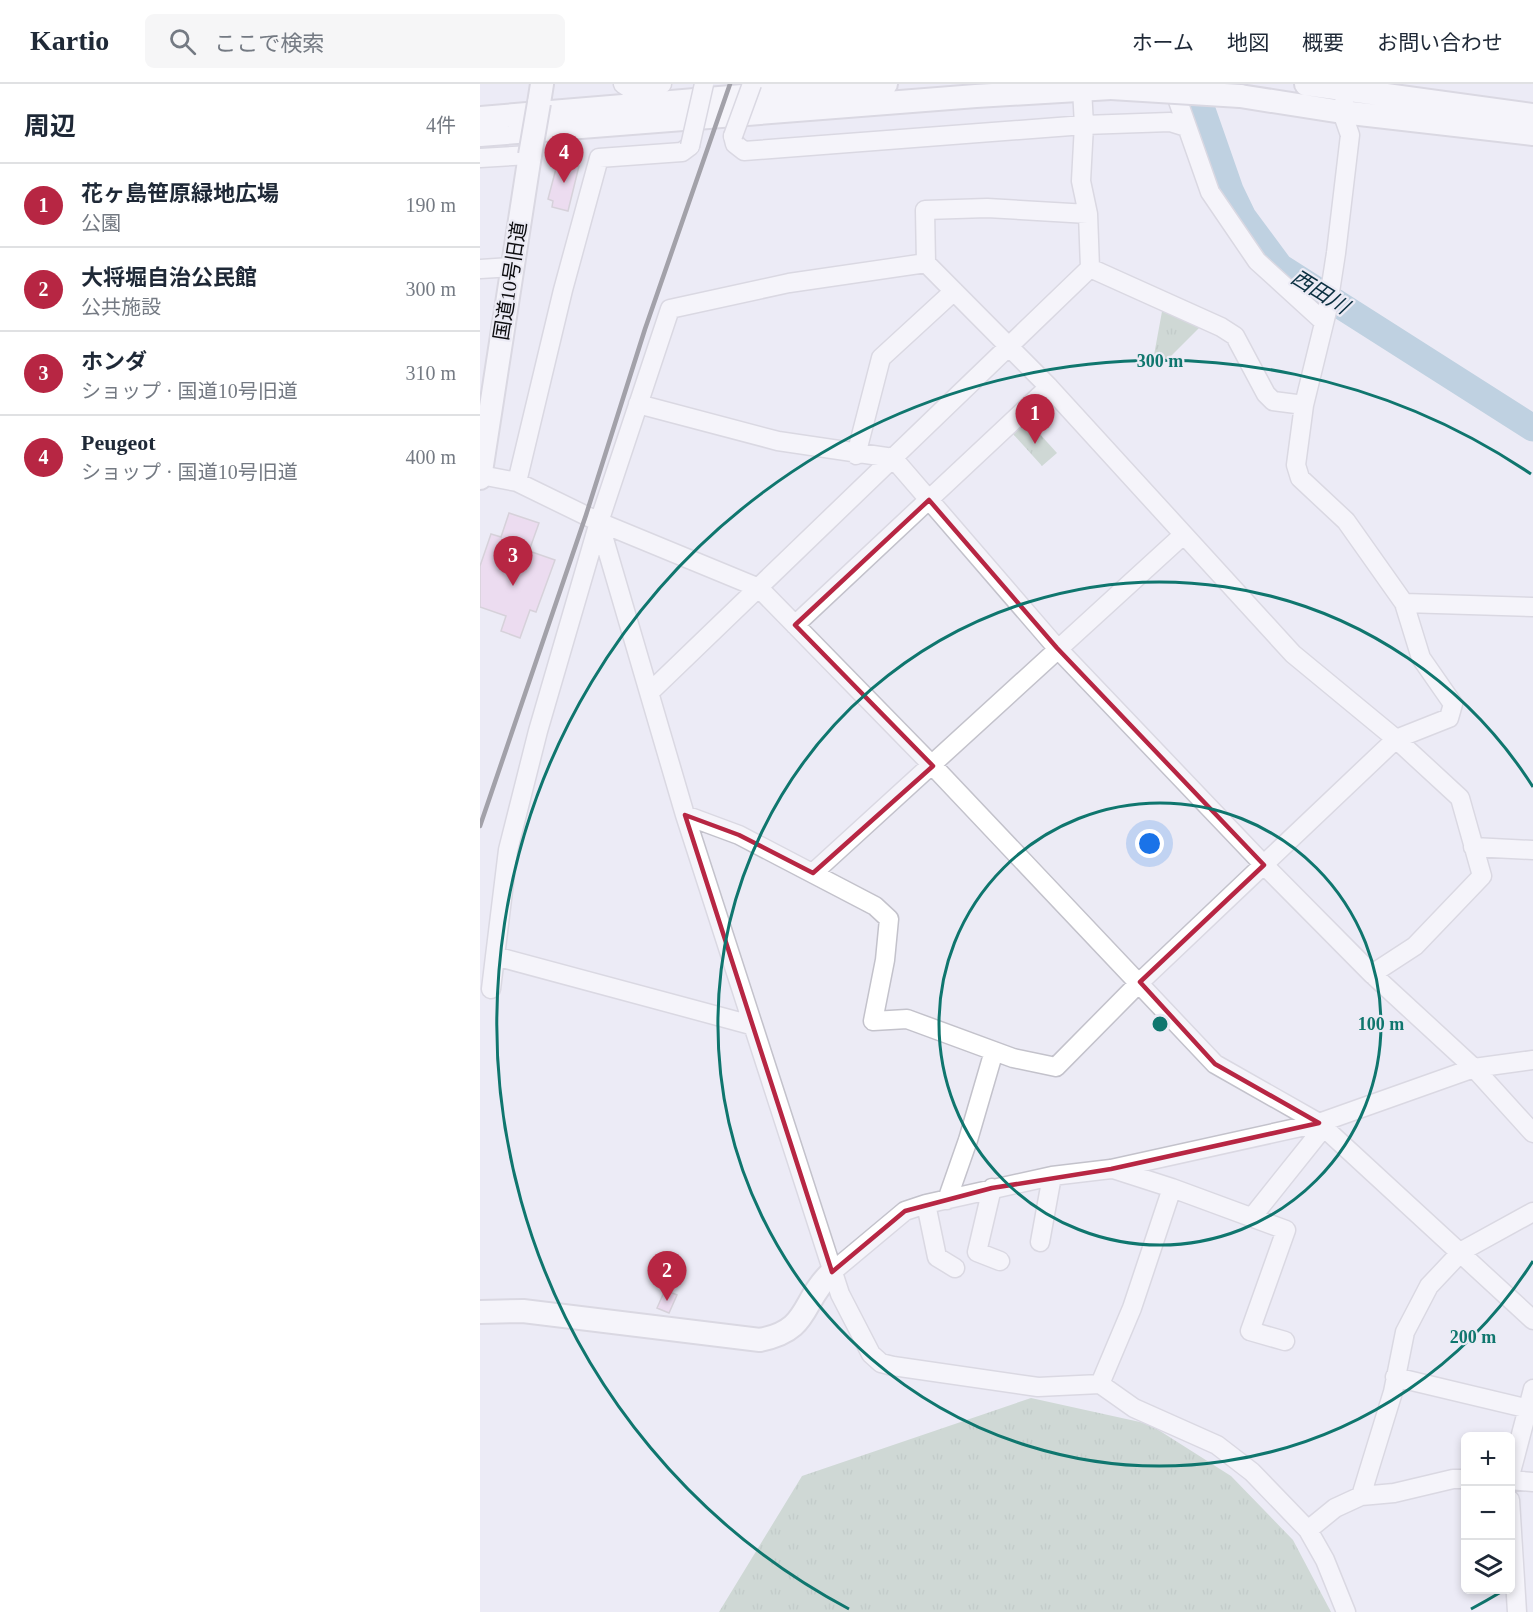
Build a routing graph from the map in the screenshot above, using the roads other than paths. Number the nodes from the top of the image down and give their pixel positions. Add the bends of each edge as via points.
1 (622, 84) edge
2 (662, 84) edge
3 (704, 84) edge
4 (752, 84) edge
5 (886, 84) edge
6 (1172, 84) edge
7 (1306, 84) edge
8 (1082, 89) junction
9 (540, 94) edge
10 (1344, 101) junction
11 (480, 109) edge
12 (1533, 115) edge
13 (480, 118) edge
14 (1084, 125) junction
15 (1186, 127) junction
16 (1533, 134) edge
17 (480, 135) edge
18 (530, 154) junction
19 (480, 158) edge
20 (1088, 214) junction
21 (926, 263) junction
22 (512, 267) junction
23 (1090, 268) junction
24 (480, 269) edge
25 (954, 291) junction
26 (1326, 317) junction
27 (1009, 347) junction
28 (1049, 387) junction
29 (638, 404) junction
30 (1304, 405) junction
31 (856, 455) junction
32 (893, 458) junction
33 (480, 477) edge
34 (517, 482) junction
35 (929, 500) junction
36 (599, 522) junction
37 (1182, 536) junction
38 (759, 588) junction
39 (1404, 603) junction
40 (1533, 607) edge
41 (795, 625) junction
42 (1058, 648) junction
43 (650, 692) junction
44 (1396, 739) junction
45 (933, 766) junction
46 (685, 814) junction
47 (1473, 847) junction
48 (1533, 850) edge
49 (1264, 864) junction
50 (813, 873) junction
51 (495, 956) junction
52 (1372, 974) junction
53 (1140, 982) junction
54 (491, 989) dead end
55 (751, 1025) junction
56 (994, 1051) junction
57 (1533, 1060) edge
58 (1474, 1068) junction
59 (1322, 1125) junction
60 (1533, 1133) edge
61 (1111, 1168) junction
62 (1052, 1176) junction
63 (992, 1188) junction
64 (1172, 1188) junction
65 (947, 1200) junction
66 (926, 1204) junction
67 (1533, 1212) edge
68 (1252, 1217) junction
69 (1040, 1242) dead end
70 (1462, 1251) junction
71 (1000, 1261) dead end
72 (955, 1268) dead end
73 (832, 1272) junction
74 (480, 1312) edge
75 (1533, 1320) edge
76 (1285, 1341) dead end
77 (1395, 1377) junction
78 (1100, 1384) junction
79 (1533, 1389) edge
80 (1529, 1409) junction
81 (1515, 1460) edge
82 (1461, 1479) edge
83 (1515, 1479) edge
84 (1533, 1482) edge
85 (1361, 1496) junction
86 (1308, 1530) junction
87 (1512, 1540) edge
88 (1346, 1612) edge
89 (1517, 1612) edge

1 - 2 street via 629,88
3 - 34 street, bridge via 690,146 682,152 599,158
4 - 14 street, bridge via 734,136 735,144 744,151
5 - 13 street
6 - 15 street
7 - 10 street
8 - 10 street, bridge
8 - 14 street
8 - 17 street
9 - 11 street
9 - 18 street, 国道10号旧道, bridge
10 - 12 street
10 - 16 street
10 - 26 street via 1350,135
14 - 15 street via 1170,122
14 - 20 street via 1081,181
15 - 26 street via 1210,192 1257,261
18 - 19 street
18 - 22 street, 国道10号旧道
20 - 21 street via 987,208 925,210
20 - 23 street
21 - 25 street
21 - 29 street via 789,283 670,309
22 - 24 street
22 - 33 street, 国道10号旧道
23 - 27 street
23 - 30 street via 1236,336 1266,394 1273,401
25 - 27 street
25 - 31 street via 881,358
26 - 30 street
27 - 28 street
27 - 32 street
28 - 35 street
28 - 37 street
29 - 31 street via 778,441
29 - 36 street
30 - 39 street via 1296,465 1300,478 1346,521
31 - 32 street
32 - 35 street
32 - 38 street
33 - 34 street
34 - 36 street
35 - 41 street
35 - 42 street
36 - 38 street
36 - 43 street
36 - 51 street via 508,850
37 - 42 street
37 - 44 street via 1293,654
38 - 41 street
38 - 43 street
39 - 40 street
39 - 44 street via 1421,658 1453,704 1449,717
41 - 45 street
42 - 45 street
42 - 49 street
43 - 46 street
44 - 47 street via 1460,798
44 - 49 street
45 - 50 street
45 - 53 street
46 - 50 street via 739,835
46 - 55 street
47 - 48 street
47 - 52 street via 1482,876 1414,946
49 - 52 street
49 - 53 street
50 - 56 street via 875,906 889,919 873,1021 907,1019
51 - 54 street
51 - 55 street
52 - 58 street
53 - 56 street via 1056,1067
53 - 59 street via 1215,1064
55 - 73 street
56 - 65 street
57 - 58 street
58 - 59 street
58 - 60 street
59 - 61 street
59 - 68 street
59 - 70 street
61 - 62 street
61 - 64 street
62 - 63 street
62 - 69 street
63 - 65 street
63 - 71 street via 978,1252
64 - 68 street
64 - 78 street via 1132,1308
65 - 66 street
66 - 72 street via 937,1257
66 - 73 street via 905,1211
67 - 70 street
68 - 76 street via 1286,1230 1250,1331
70 - 75 street
70 - 77 street via 1429,1286 1405,1332
73 - 74 street via 818,1285 791,1330 760,1340 523,1311
73 - 78 street via 854,1324 880,1363 1038,1387
77 - 80 street
77 - 85 street
78 - 86 street via 1134,1408 1217,1445 1252,1472
79 - 80 street
80 - 81 street
82 - 85 street
83 - 84 street
85 - 86 street via 1335,1508
86 - 88 street
87 - 89 street

